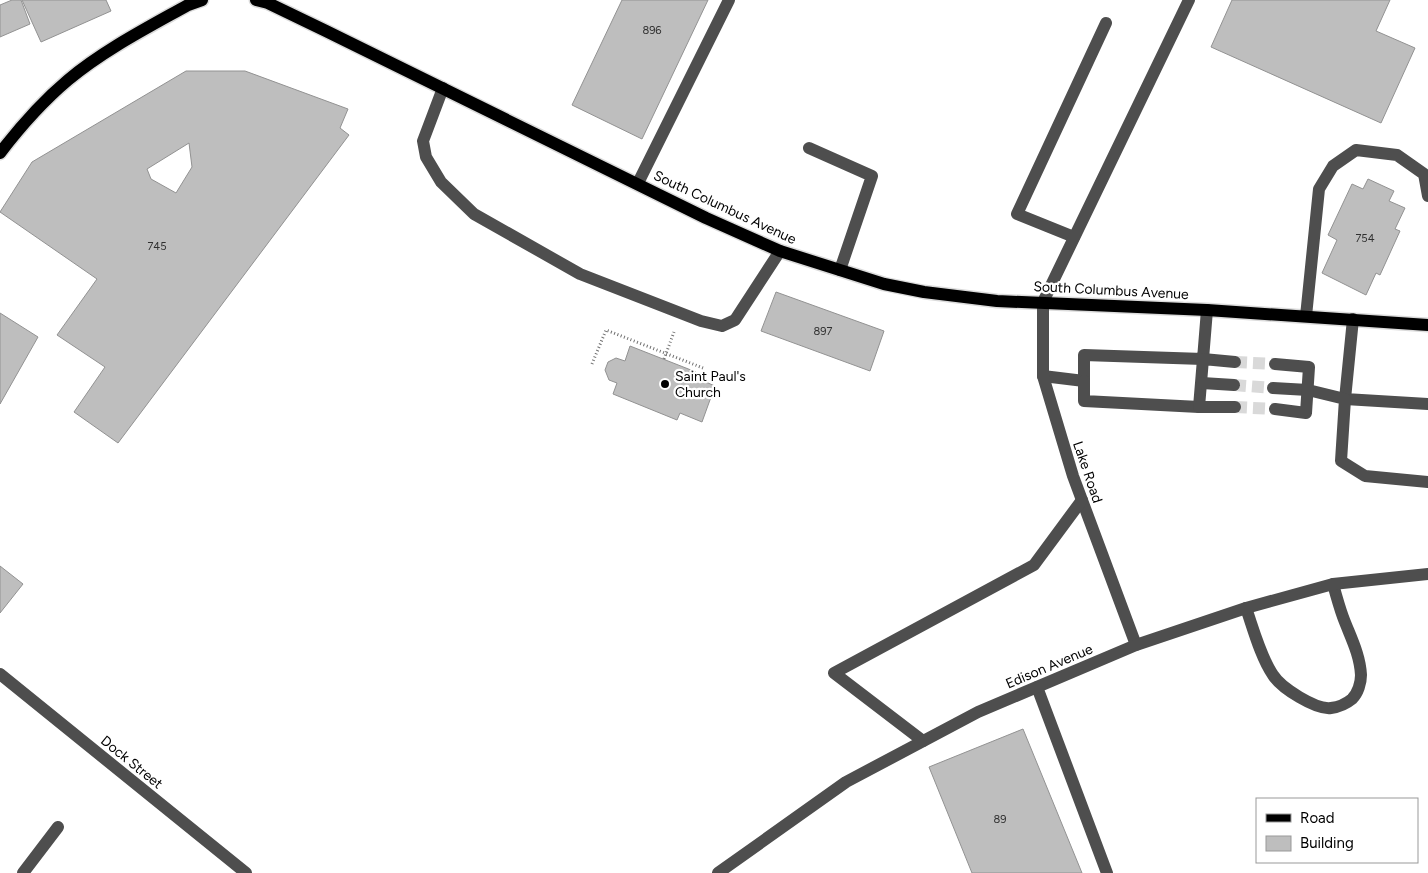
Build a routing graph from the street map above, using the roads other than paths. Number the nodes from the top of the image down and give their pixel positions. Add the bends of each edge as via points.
1 (202, 0) edge
2 (256, 0) edge
3 (729, 0) edge
4 (1189, 0) edge
5 (1106, 23) dead end
6 (443, 88) junction
7 (809, 148) dead end
8 (0, 153) edge
9 (638, 183) junction
10 (1428, 196) edge
11 (1074, 237) junction
12 (780, 251) junction
13 (840, 270) junction
14 (1043, 302) junction
15 (1207, 310) junction
16 (1306, 316) junction
17 (1353, 319) junction
18 (1428, 325) edge
19 (1203, 359) junction
20 (1236, 362) tunnel mouth
21 (1275, 364) tunnel mouth
22 (1042, 376) junction
23 (1084, 381) junction
24 (1202, 382) junction
25 (1234, 385) tunnel mouth
26 (1273, 388) tunnel mouth
27 (1308, 390) junction
28 (1345, 399) junction
29 (1428, 404) edge
30 (1199, 407) junction
31 (1235, 408) tunnel mouth
32 (1275, 409) tunnel mouth
33 (1428, 482) edge
34 (1082, 500) junction
35 (1428, 574) edge
36 (1333, 584) junction
37 (1246, 608) junction
38 (1136, 645) junction
39 (0, 674) edge
40 (1037, 687) junction
41 (923, 741) junction
42 (58, 828) dead end
43 (23, 873) edge
44 (246, 873) edge
45 (718, 873) edge
46 (1107, 873) edge

1 - 8 main road via 102,55 68,80
2 - 6 main road, South Columbus Avenue
3 - 9 street
4 - 11 street
5 - 11 street via 1017,214
6 - 9 main road, South Columbus Avenue
6 - 12 street via 423,141 426,157 441,182 474,214 580,274 701,321 722,326 734,320
7 - 13 street via 872,176
9 - 12 main road, South Columbus Avenue
10 - 16 street via 1424,174 1397,155 1356,150 1333,166 1319,189
11 - 14 street
12 - 13 main road, South Columbus Avenue
13 - 14 main road, South Columbus Avenue via 924,292
14 - 15 main road, South Columbus Avenue
14 - 22 street, Lake Road
15 - 16 main road, South Columbus Avenue
15 - 19 street
16 - 17 main road, South Columbus Avenue
17 - 18 main road, South Columbus Avenue
17 - 28 street
19 - 20 street
19 - 23 street via 1084,355
19 - 24 street
21 - 27 street via 1309,367
22 - 23 street
22 - 34 street, Lake Road
23 - 30 street via 1084,402
24 - 25 street
24 - 30 street
26 - 27 street
27 - 28 street
27 - 32 street via 1306,413
28 - 29 street
28 - 33 street via 1340,461 1365,476
30 - 31 street
34 - 38 street, Lake Road
34 - 41 street via 1034,565 834,673
35 - 36 street, Edison Avenue
36 - 37 street, Edison Avenue
36 - 37 street via 1357,650 1361,675 1355,696 1346,704 1329,709 1308,702 1286,689 1273,675
37 - 38 street, Edison Avenue
38 - 40 street, Edison Avenue
39 - 44 street, Dock Street
40 - 41 street, Edison Avenue via 978,712
40 - 46 street
41 - 45 street, Edison Avenue via 846,782
42 - 43 street

